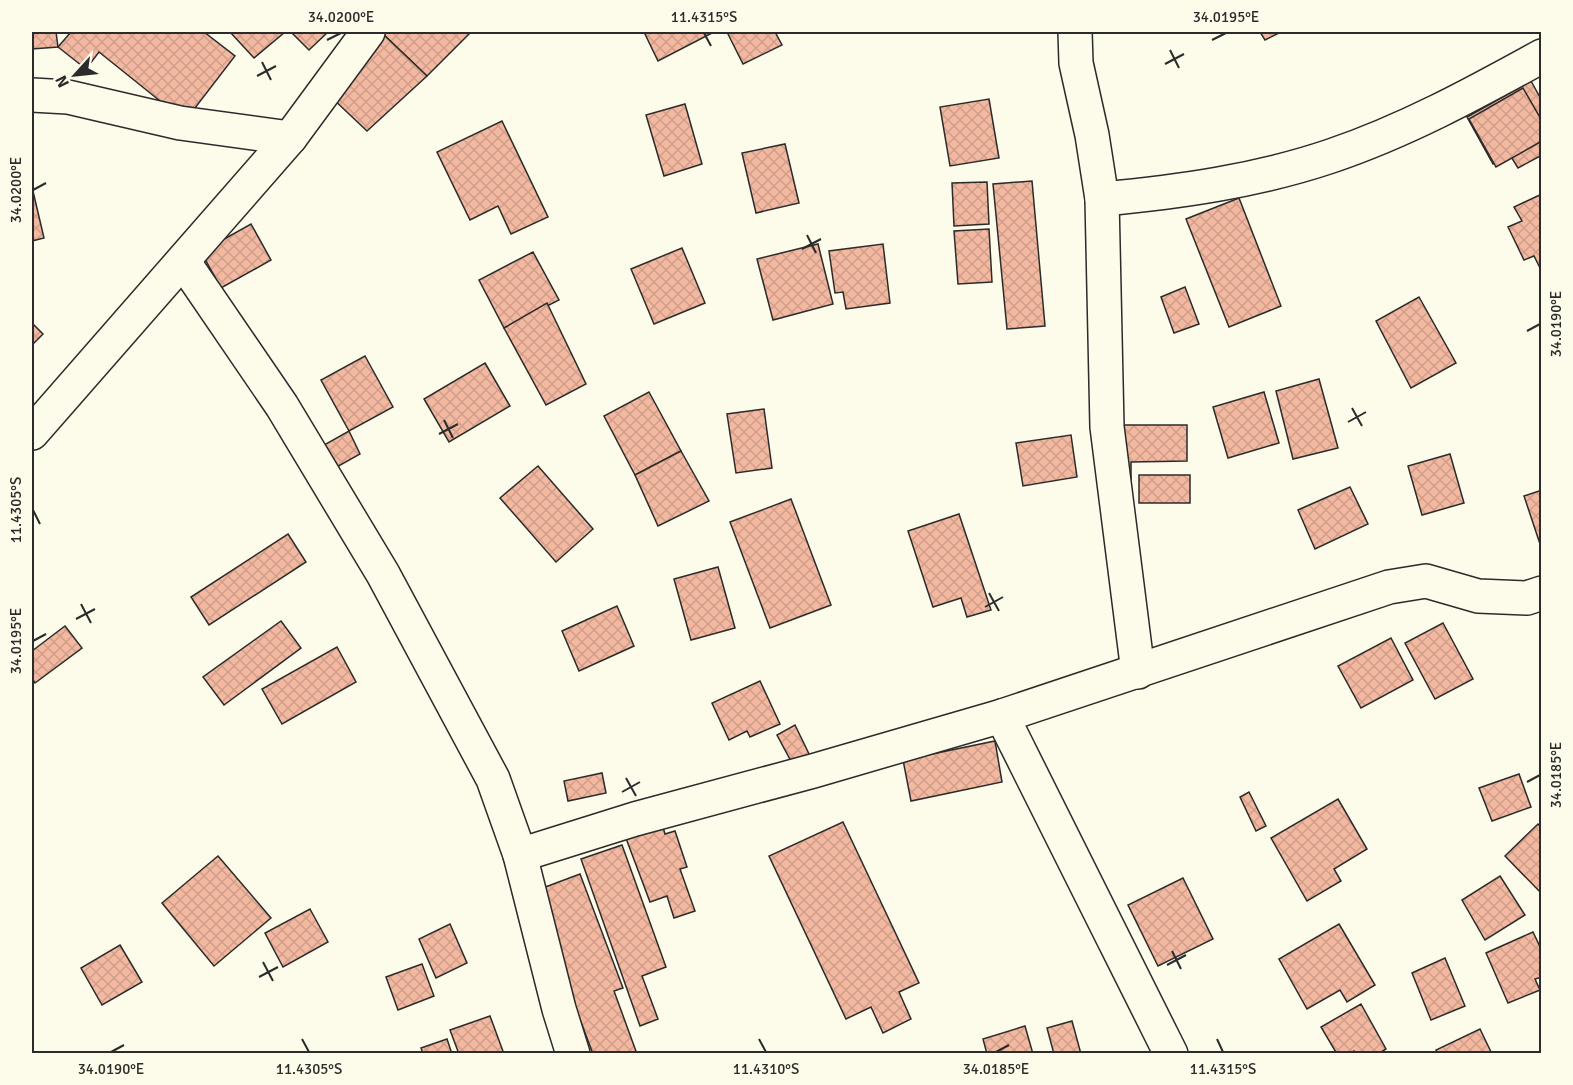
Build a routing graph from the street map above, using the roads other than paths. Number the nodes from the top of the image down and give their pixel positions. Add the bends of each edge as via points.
1 (368, 32) edge
2 (1076, 32) edge
3 (1542, 56) edge
4 (32, 95) edge
5 (290, 138) junction
6 (1102, 199) junction
7 (183, 261) junction
8 (32, 433) edge
9 (1542, 593) edge
10 (1138, 672) junction
11 (1002, 716) junction
12 (520, 855) junction
13 (573, 1053) edge
14 (1171, 1053) edge

1 - 5 street
2 - 6 street via 1076,63
3 - 6 street via 1454,104 1331,156 1243,180
4 - 5 street via 68,97 180,123
5 - 7 street
6 - 10 street via 1107,427
7 - 8 street
7 - 12 street via 282,406 383,574 493,779
9 - 10 street via 1527,598 1478,596 1426,581 1389,587
10 - 11 street
11 - 12 street
11 - 14 street
12 - 13 street

